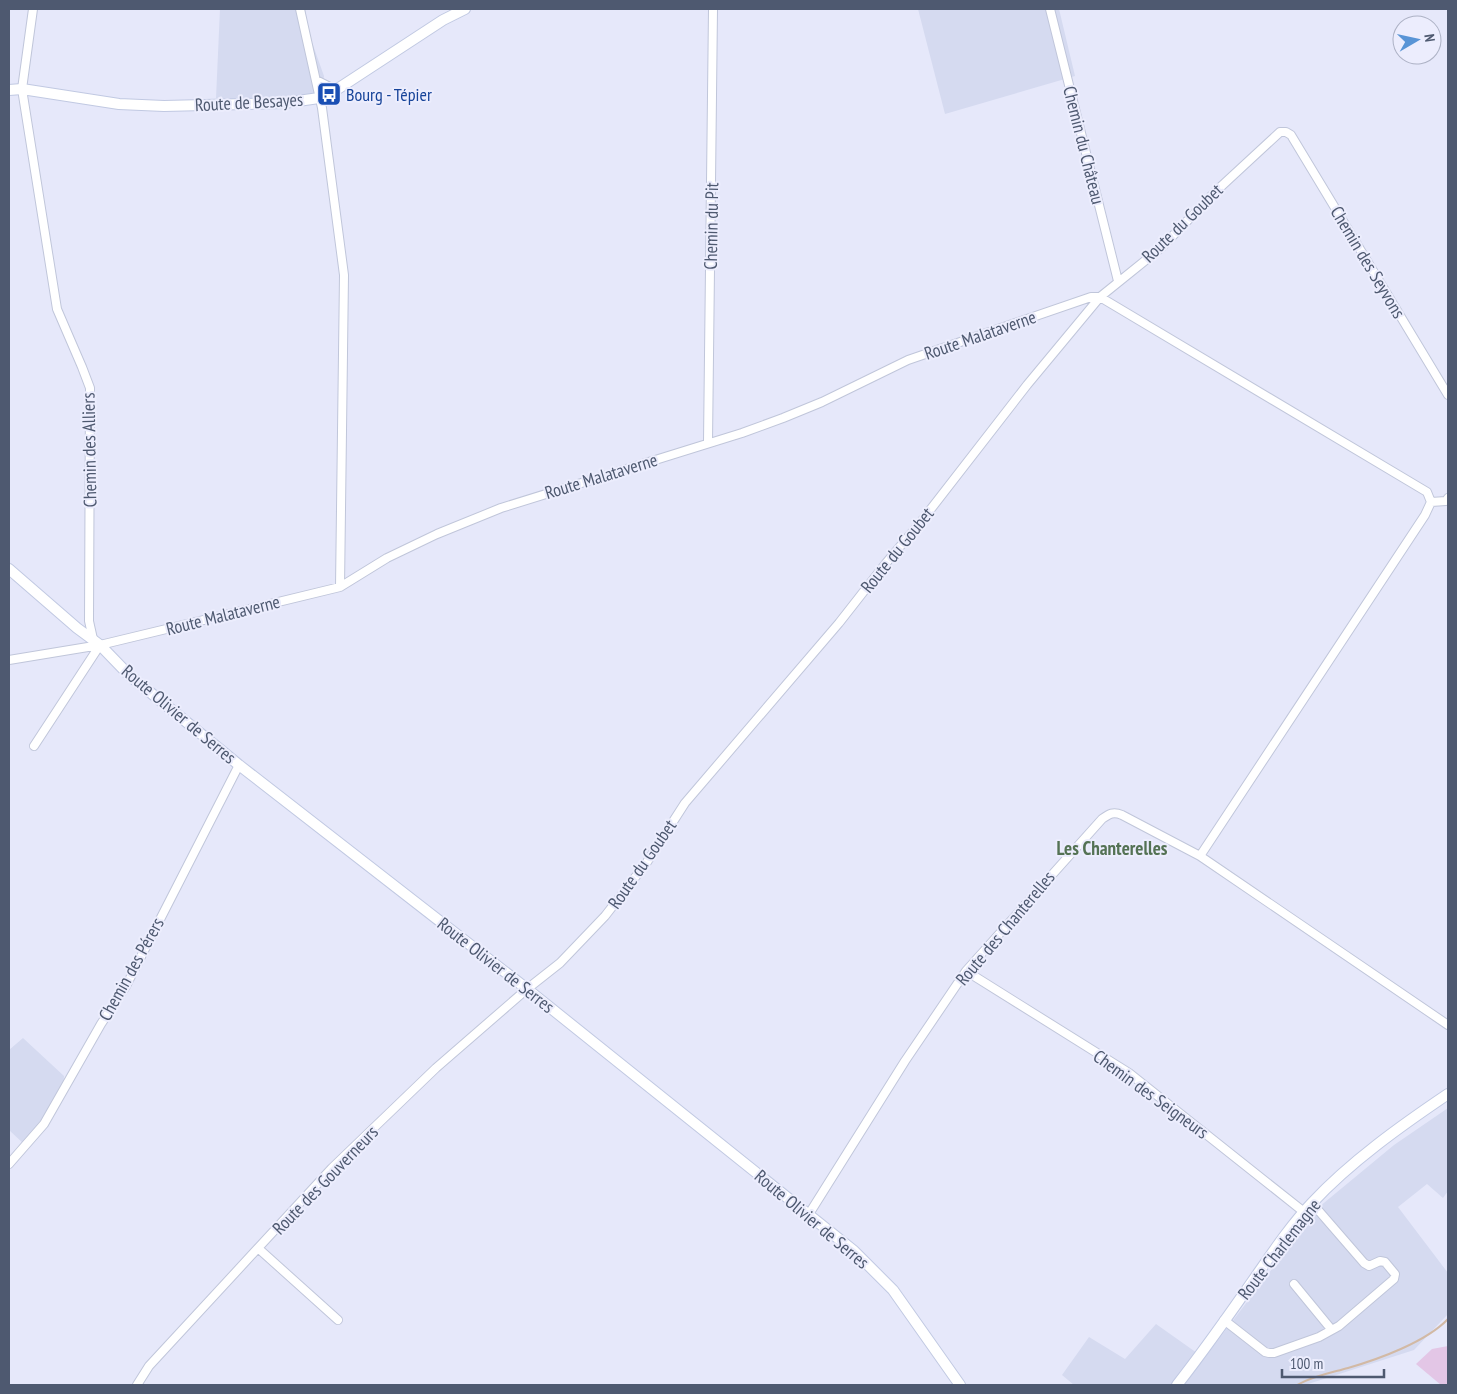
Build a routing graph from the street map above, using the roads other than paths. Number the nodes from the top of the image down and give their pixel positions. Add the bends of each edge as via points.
1 (33, 9) edge
2 (300, 9) edge
3 (465, 9) edge
4 (713, 9) edge
5 (1050, 9) edge
6 (316, 80) junction
7 (9, 90) edge
8 (22, 90) junction
9 (336, 90) junction
10 (319, 98) junction
11 (1286, 132) joint
12 (1118, 280) junction
13 (1100, 297) junction
14 (1448, 395) edge
15 (708, 442) junction
16 (1447, 501) edge
17 (1431, 502) junction
18 (9, 569) edge
19 (340, 587) junction
20 (97, 642) junction
21 (9, 660) edge
22 (34, 746) dead end
23 (239, 765) junction
24 (1200, 856) junction
25 (966, 972) junction
26 (527, 989) junction
27 (1448, 1025) edge
28 (1448, 1094) edge
29 (9, 1164) edge
30 (1312, 1202) junction
31 (1304, 1212) junction
32 (809, 1214) junction
33 (259, 1249) junction
34 (1294, 1284) dead end
35 (338, 1320) dead end
36 (1224, 1320) junction
37 (1331, 1330) junction
38 (137, 1385) edge
39 (960, 1385) edge
40 (1177, 1385) edge

1 - 8 street, Chemin des Alliers
2 - 6 street
3 - 9 street, Route de Besayes
4 - 15 street, Chemin du Pit
5 - 12 street, Chemin du Château
6 - 9 street
6 - 10 street
7 - 8 street, Route de Besayes
8 - 10 street, Route de Besayes via 142,106 284,103
8 - 20 street, Chemin des Alliers via 57,309 90,388 89,621
9 - 10 street, Route de Besayes
10 - 19 street via 344,275
11 - 12 street, Route du Goubet via 1280,132 1214,192 1162,247
11 - 14 street, Chemin des Seyvons via 1291,134
12 - 13 street, Route du Goubet
13 - 15 street, Route Malataverne via 1091,297 908,360 822,402 742,433
13 - 17 street via 1427,492
13 - 26 street, Route du Goubet via 839,623 685,803 605,916 560,963
15 - 19 street, Route Malataverne via 501,508 387,558
16 - 17 street
17 - 24 street
18 - 20 street, Route Olivier de Serres
19 - 20 street, Route Malataverne
20 - 21 street, Route Malataverne
20 - 22 street
20 - 23 street, Route Olivier de Serres via 129,674
23 - 26 street, Route Olivier de Serres
23 - 29 street, Chemin des Pérers via 126,986 44,1124
24 - 25 street, Route des Chanterelles via 1122,815 1110,813
24 - 27 street, Route des Chanterelles
25 - 31 street, Chemin des Seigneurs via 1128,1073
25 - 32 street, Route des Chanterelles via 905,1061
26 - 32 street, Route Olivier de Serres
26 - 33 street, Route des Gouverneurs via 436,1068 332,1168
28 - 30 street, Route Charlemagne via 1399,1128
30 - 31 street, Route Charlemagne
30 - 37 street via 1364,1263 1370,1266 1385,1262 1395,1274 1389,1285
31 - 36 street, Route Charlemagne
32 - 39 street, Route Olivier de Serres via 854,1251 893,1290
33 - 35 street
33 - 38 street, Route des Gouverneurs via 149,1366
34 - 37 street
36 - 37 street via 1268,1353
36 - 40 street, Route Charlemagne

